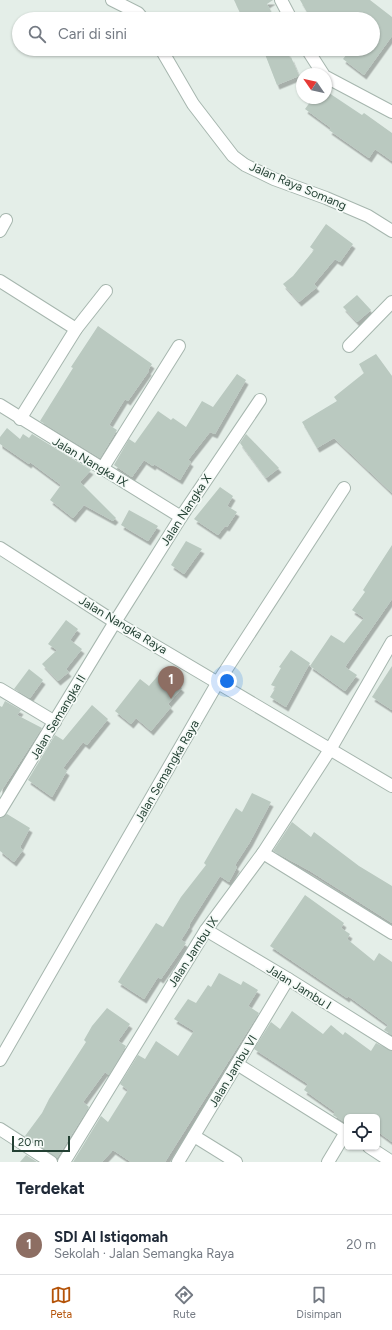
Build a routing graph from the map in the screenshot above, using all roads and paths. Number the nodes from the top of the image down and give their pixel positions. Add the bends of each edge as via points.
1 (112, 0) edge
2 (281, 0) edge
3 (132, 4) edge
4 (287, 12) edge
5 (165, 56) edge
6 (311, 56) edge
7 (319, 68) edge
8 (332, 80) edge
9 (392, 112) edge
10 (6, 220) dead end
11 (0, 231) edge
12 (392, 231) edge
13 (0, 281) edge
14 (106, 291) dead end
15 (392, 302) edge
16 (76, 329) junction
17 (179, 346) dead end
18 (349, 346) dead end
19 (260, 400) dead end
20 (0, 405) edge
21 (20, 419) junction
22 (102, 469) junction
23 (344, 488) dead end
24 (181, 517) junction
25 (0, 548) edge
26 (115, 622) junction
27 (391, 648) edge
28 (218, 682) junction
29 (0, 689) edge
30 (55, 722) junction
31 (331, 748) junction
32 (392, 786) edge
33 (1, 806) edge
34 (262, 853) junction
35 (206, 930) junction
36 (392, 932) edge
37 (288, 979) junction
38 (392, 1044) edge
39 (0, 1060) edge
40 (237, 1064) junction
41 (0, 1129) edge
42 (344, 1132) edge
43 (194, 1136) junction
44 (344, 1136) edge
45 (374, 1150) edge
46 (51, 1162) edge
47 (64, 1162) edge
48 (178, 1162) edge
49 (236, 1162) edge
50 (328, 1162) edge
51 (392, 1162) edge

1 - 3 street
2 - 4 street
5 - 12 street, Jalan Raya Somang via 193,104 233,156 274,179 368,216
6 - 7 street
8 - 9 street
10 - 11 street
13 - 16 street
14 - 16 street
15 - 18 street
16 - 21 street
17 - 22 street
19 - 24 street, Jalan Nangka X
20 - 21 street, Jalan Nangka IX
21 - 22 street, Jalan Nangka IX
22 - 24 street, Jalan Nangka IX
23 - 28 street, Jalan Semangka Raya
24 - 26 street, Jalan Nangka X
25 - 26 street, Jalan Nangka Raya
26 - 28 street, Jalan Nangka Raya
26 - 30 street, Jalan Semangka II
27 - 31 street, Jalan Jambu IX
28 - 31 street, Jalan Nangka Raya
28 - 39 street, Jalan Semangka Raya
29 - 30 street
30 - 33 street, Jalan Semangka II
31 - 32 street, Jalan Nangka Raya
31 - 34 street, Jalan Jambu IX
34 - 35 street, Jalan Jambu IX
34 - 36 street
35 - 37 street, Jalan Jambu I
35 - 47 street, Jalan Jambu IX
37 - 38 street, Jalan Jambu I
37 - 40 street, Jalan Jambu VI
40 - 42 street
40 - 43 street, Jalan Jambu VI
41 - 46 street
43 - 48 street, Jalan Jambu VI
43 - 49 street
44 - 50 street
45 - 51 street

